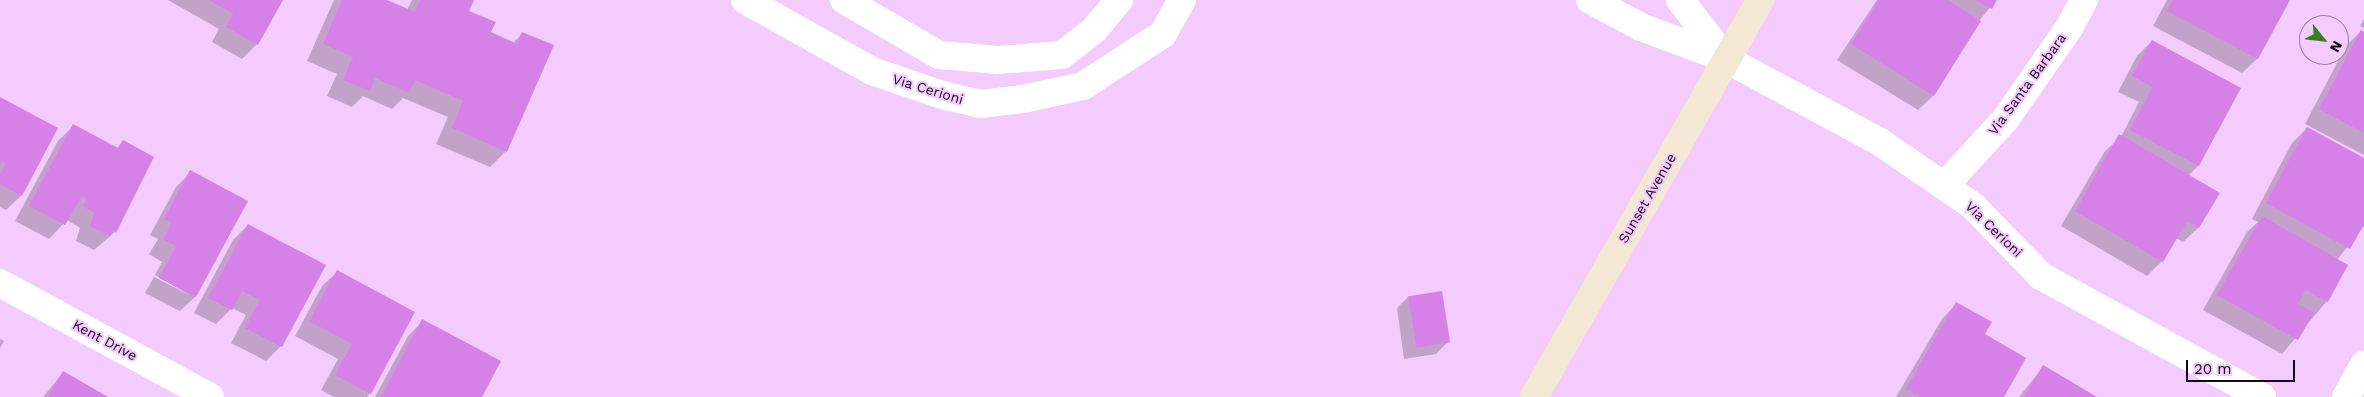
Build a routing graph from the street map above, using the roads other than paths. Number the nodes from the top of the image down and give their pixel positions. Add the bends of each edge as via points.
1 (745, 0) edge
2 (844, 0) edge
3 (1118, 0) edge
4 (1182, 0) edge
5 (1590, 0) edge
6 (1680, 0) edge
7 (1760, 0) edge
8 (2084, 0) edge
9 (1726, 59) junction
10 (1944, 186) junction
11 (0, 284) edge
12 (2364, 365) edge
13 (210, 397) edge
14 (1534, 397) edge
15 (2262, 397) edge
16 (2346, 397) edge

1 - 4 street, Via Cerioni via 872,70 942,95 980,104 1083,86 1162,34
2 - 3 street via 939,55 998,60 1062,55 1094,30
5 - 9 street, Via Cerioni via 1641,27
6 - 9 street, Via Cerioni
7 - 9 main road, Sunset Avenue
8 - 10 street, Via Santa Barbara via 2069,28 2005,120
9 - 10 street, Via Cerioni via 1880,142
9 - 14 main road, Sunset Avenue
10 - 15 street, Via Cerioni via 1972,206 2041,276
11 - 13 street, Kent Drive
12 - 16 street

